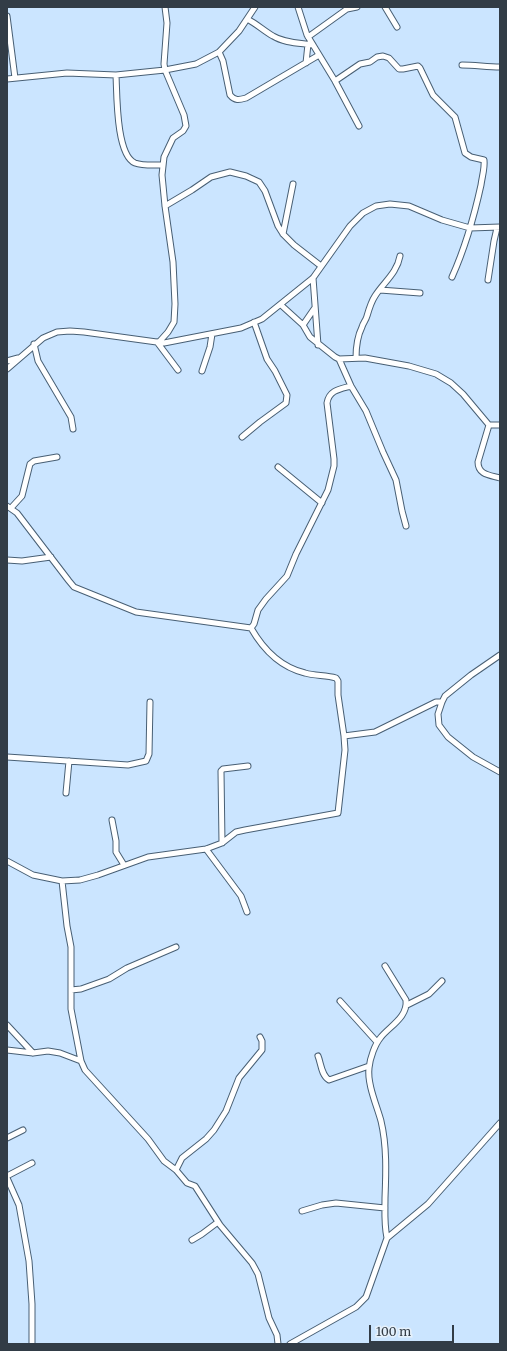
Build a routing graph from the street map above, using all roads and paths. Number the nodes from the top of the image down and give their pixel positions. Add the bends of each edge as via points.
1 (165, 7) edge
2 (255, 7) edge
3 (298, 7) edge
4 (357, 7) edge
5 (384, 7) edge
6 (247, 19) junction
7 (7, 20) edge
8 (397, 27) dead end
9 (308, 37) junction
10 (310, 45) junction
11 (219, 52) junction
12 (319, 55) junction
13 (306, 63) junction
14 (462, 65) dead end
15 (500, 67) edge
16 (165, 70) junction
17 (116, 75) junction
18 (15, 78) junction
19 (7, 80) edge
20 (335, 81) junction
21 (359, 126) dead end
22 (163, 165) junction
23 (293, 184) dead end
24 (165, 206) junction
25 (499, 227) edge
26 (470, 228) junction
27 (283, 234) junction
28 (400, 256) dead end
29 (321, 266) junction
30 (313, 278) junction
31 (452, 278) dead end
32 (488, 280) dead end
33 (380, 290) junction
34 (420, 293) dead end
35 (281, 305) junction
36 (314, 309) junction
37 (254, 322) junction
38 (303, 325) junction
39 (212, 334) junction
40 (158, 342) junction
41 (34, 344) junction
42 (318, 345) junction
43 (19, 358) junction
44 (356, 358) junction
45 (339, 359) junction
46 (7, 360) edge
47 (7, 369) edge
48 (178, 370) dead end
49 (202, 371) dead end
50 (351, 386) junction
51 (489, 425) junction
52 (500, 425) edge
53 (73, 429) dead end
54 (242, 437) dead end
55 (57, 457) dead end
56 (278, 467) dead end
57 (500, 478) edge
58 (322, 503) junction
59 (9, 507) edge
60 (406, 526) dead end
61 (51, 557) junction
62 (7, 560) edge
63 (251, 628) junction
64 (500, 655) edge
65 (150, 702) dead end
66 (442, 702) junction
67 (344, 736) junction
68 (7, 757) edge
69 (69, 761) junction
70 (248, 766) dead end
71 (500, 772) edge
72 (66, 793) dead end
73 (112, 820) dead end
74 (222, 843) junction
75 (206, 849) junction
76 (7, 861) edge
77 (124, 865) junction
78 (62, 881) junction
79 (247, 912) dead end
80 (176, 947) dead end
81 (385, 966) dead end
82 (442, 981) dead end
83 (71, 990) junction
84 (340, 1001) dead end
85 (407, 1005) junction
86 (7, 1025) edge
87 (260, 1037) dead end
88 (377, 1042) junction
89 (7, 1050) edge
90 (33, 1053) junction
91 (318, 1056) dead end
92 (81, 1061) junction
93 (369, 1066) junction
94 (500, 1123) edge
95 (23, 1130) dead end
96 (7, 1138) edge
97 (32, 1163) dead end
98 (176, 1170) junction
99 (7, 1177) edge
100 (384, 1208) junction
101 (302, 1211) dead end
102 (218, 1222) junction
103 (387, 1238) junction
104 (192, 1240) dead end
105 (32, 1344) edge
106 (278, 1344) edge
107 (290, 1344) edge

1 - 16 street
2 - 6 street
3 - 9 street
4 - 9 street via 346,9
5 - 8 street
6 - 10 street via 274,37
6 - 11 street
7 - 18 street
9 - 10 street
10 - 12 street
10 - 13 street
11 - 13 street via 230,95 233,99 239,100
11 - 16 street via 196,64
12 - 13 street
12 - 20 street
14 - 15 street
16 - 17 street
16 - 22 street via 186,126 172,138
17 - 18 street via 66,73
17 - 22 street via 124,152 134,163
18 - 19 street
20 - 21 street
20 - 26 street via 360,64 383,56 389,58 399,69 416,66 420,68 433,95 455,117 465,153 484,160 479,196
22 - 24 street
23 - 27 street
24 - 27 street via 211,177 230,172 259,182
24 - 40 street via 174,267 176,304 174,322
25 - 26 street
25 - 32 street via 494,241
26 - 29 street via 409,206 376,206 363,213 350,226
26 - 31 street
27 - 29 street
28 - 33 street via 395,271
29 - 30 street
30 - 35 street
30 - 36 street
33 - 34 street
33 - 44 street via 372,302 360,332 356,344
35 - 37 street
35 - 38 street
36 - 38 street
36 - 42 street
37 - 39 street via 241,328
37 - 54 street via 267,359 287,399 286,403
38 - 42 street
39 - 40 street
39 - 49 street
40 - 41 street via 70,331 57,332
40 - 48 street
41 - 43 street
41 - 53 street via 38,361 71,417
42 - 45 street
43 - 46 street
43 - 47 street
44 - 45 street
44 - 51 street via 409,366 436,374 463,394
45 - 50 street
50 - 58 street via 332,392 326,403 334,466
50 - 60 street via 366,410 396,480
51 - 52 street
51 - 57 street via 478,466 485,474
55 - 59 street via 30,464 22,496
56 - 58 street
58 - 63 street via 287,576 258,610
59 - 61 street via 17,513
61 - 62 street via 22,561
61 - 63 street via 74,587 136,612
63 - 67 street via 266,651 287,666 305,673 336,678
64 - 66 street via 445,696
65 - 69 street via 149,754 146,761 128,765
66 - 67 street via 436,702 375,732
66 - 71 street via 438,714 439,725 448,737 473,757
67 - 74 street via 338,813 236,832
68 - 69 street
69 - 72 street
70 - 74 street via 224,768 221,771
73 - 77 street via 116,852
74 - 75 street
75 - 77 street via 151,856
75 - 79 street via 241,896
76 - 78 street via 33,875
77 - 78 street via 90,877
78 - 83 street via 71,947
80 - 83 street via 127,968 109,979
81 - 85 street
82 - 85 street via 429,994
83 - 92 street via 73,1024
84 - 88 street
85 - 88 street via 399,1020
86 - 90 street
87 - 98 street via 262,1050 239,1078 226,1111 214,1130 182,1158
88 - 93 street
89 - 90 street
90 - 92 street via 48,1051
91 - 93 street via 323,1073 329,1080
92 - 98 street via 85,1070 148,1139 164,1161
93 - 100 street via 370,1082 384,1135
94 - 103 street via 428,1204
95 - 96 street
97 - 99 street
98 - 102 street via 187,1183 195,1186
99 - 105 street via 19,1205 28,1261
100 - 101 street via 336,1203
100 - 103 street
102 - 104 street
102 - 106 street via 258,1274
103 - 107 street via 362,1303

